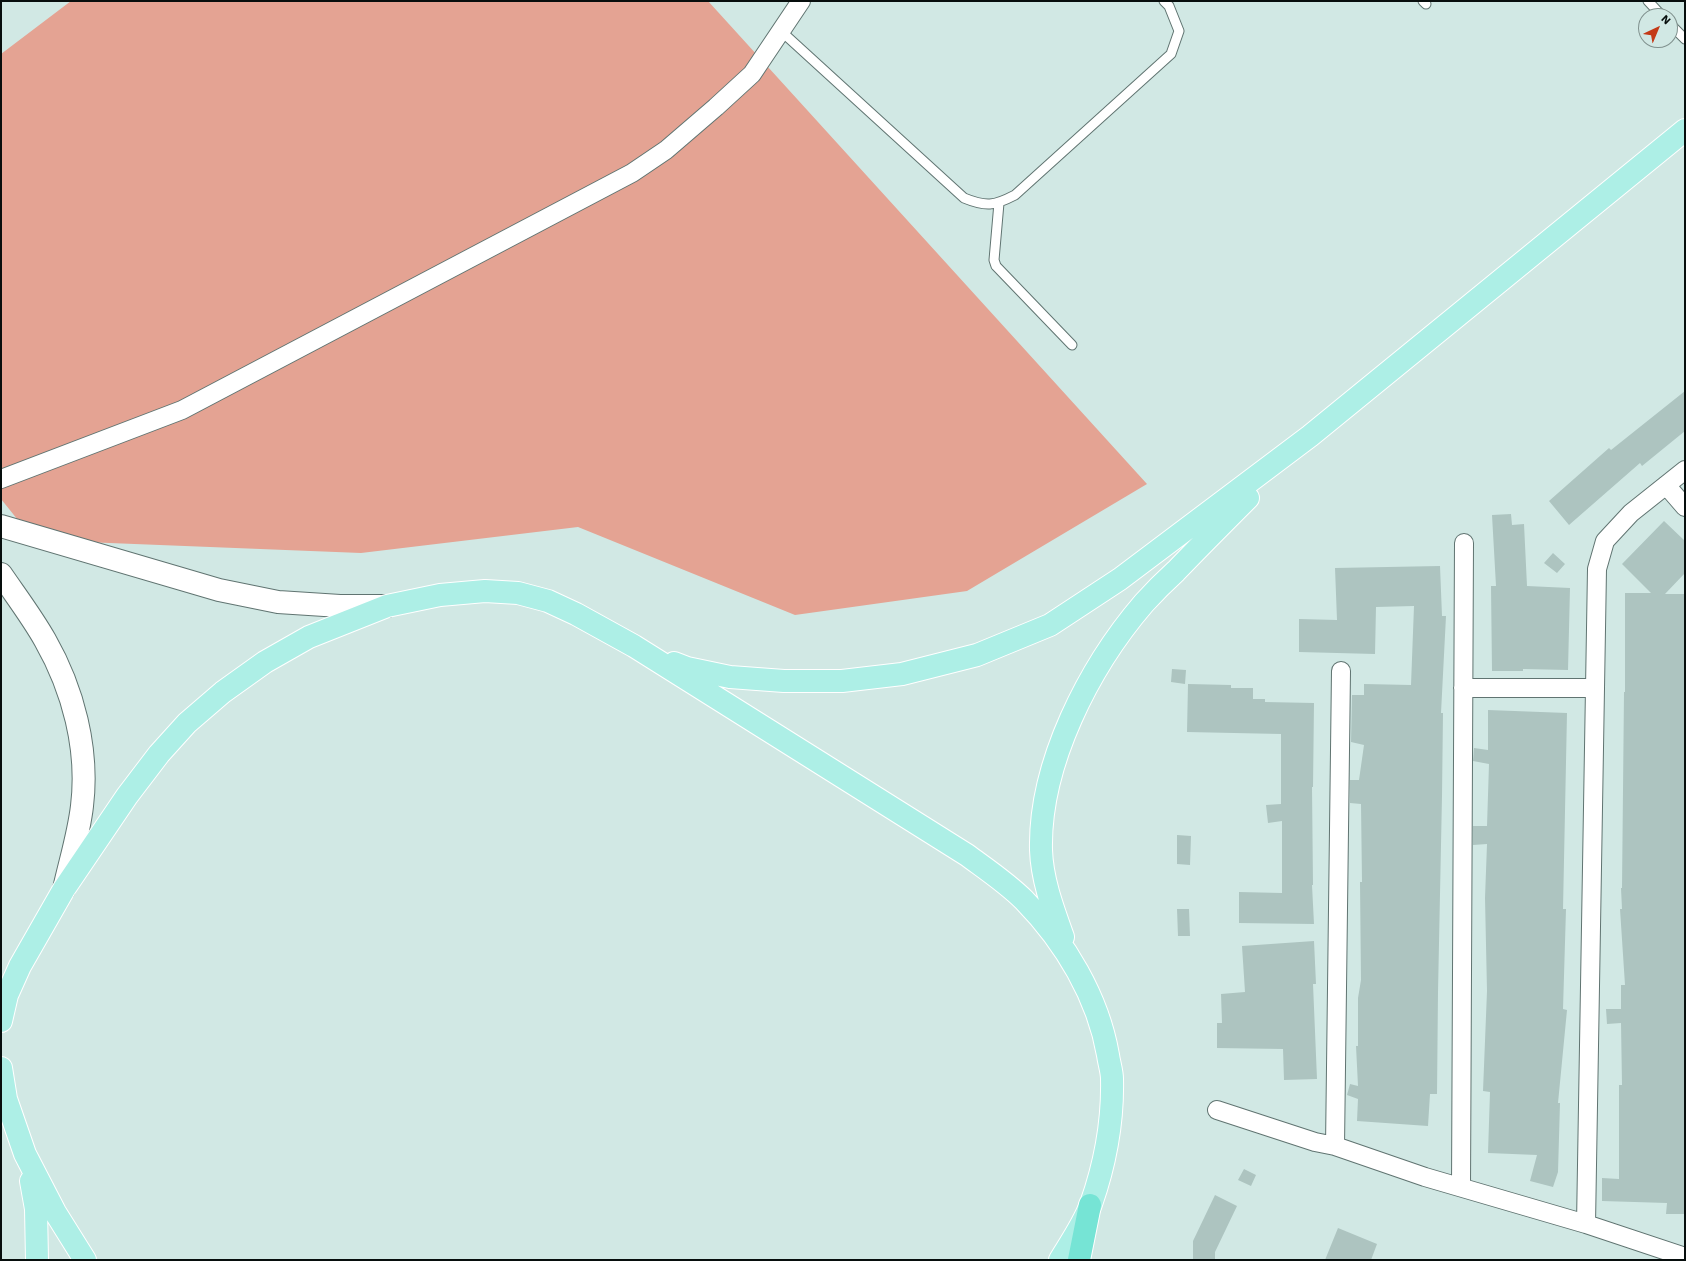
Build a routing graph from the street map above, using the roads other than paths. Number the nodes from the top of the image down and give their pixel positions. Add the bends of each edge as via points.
1 (801, 1) edge
2 (1164, 1) edge
3 (781, 31) junction
4 (1685, 130) edge
5 (999, 203) junction
6 (1072, 345) dead end
7 (1310, 436) junction
8 (1685, 470) edge
9 (1, 479) edge
10 (1666, 486) junction
11 (1685, 508) edge
12 (1, 526) edge
13 (1464, 543) dead end
14 (1, 574) edge
15 (387, 606) junction
16 (634, 646) junction
17 (1341, 671) dead end
18 (1464, 688) junction
19 (1595, 688) junction
20 (64, 889) junction
21 (1073, 963) junction
22 (1, 1021) edge
23 (1, 1068) edge
24 (1217, 1110) dead end
25 (1336, 1146) junction
26 (25, 1154) junction
27 (1460, 1186) junction
28 (1090, 1205) junction
29 (1586, 1224) junction
30 (1685, 1257) edge
31 (37, 1260) edge
32 (85, 1260) edge
33 (1060, 1260) edge
34 (1079, 1260) edge

1 - 3 street
2 - 5 lane via 1169,6 1179,31 1171,54 1015,195
3 - 5 lane via 964,198 979,204
3 - 9 street via 752,74 666,150 632,173 182,410
4 - 7 main road
5 - 6 lane via 994,260 996,266
7 - 16 main road via 1114,584 1050,625 977,655 902,674 842,681 784,681 730,677 688,668
7 - 21 main road via 1144,603 1114,643 1086,688 1066,730 1046,794 1041,850 1046,883 1055,915
8 - 10 street
10 - 11 street
10 - 19 street via 1631,513 1605,541 1597,570
12 - 15 street via 219,590 278,602
13 - 18 street
14 - 20 street via 45,640 64,679 78,723 84,771 82,807
15 - 16 main road via 440,595 485,591 518,593 548,601
15 - 20 main road via 310,637 266,662 187,723 127,796
16 - 21 main road via 967,855 1024,900 1049,928
17 - 25 street
18 - 19 street
18 - 27 street
19 - 29 street
20 - 22 main road via 20,966 7,995
21 - 28 main road via 1105,1037 1112,1077 1111,1119
23 - 26 main road via 6,1099
24 - 25 street via 1315,1142
25 - 27 street via 1425,1177
26 - 31 main road via 36,1209
26 - 32 main road via 55,1212
27 - 29 street
28 - 33 main road
28 - 34 highway
29 - 30 street

